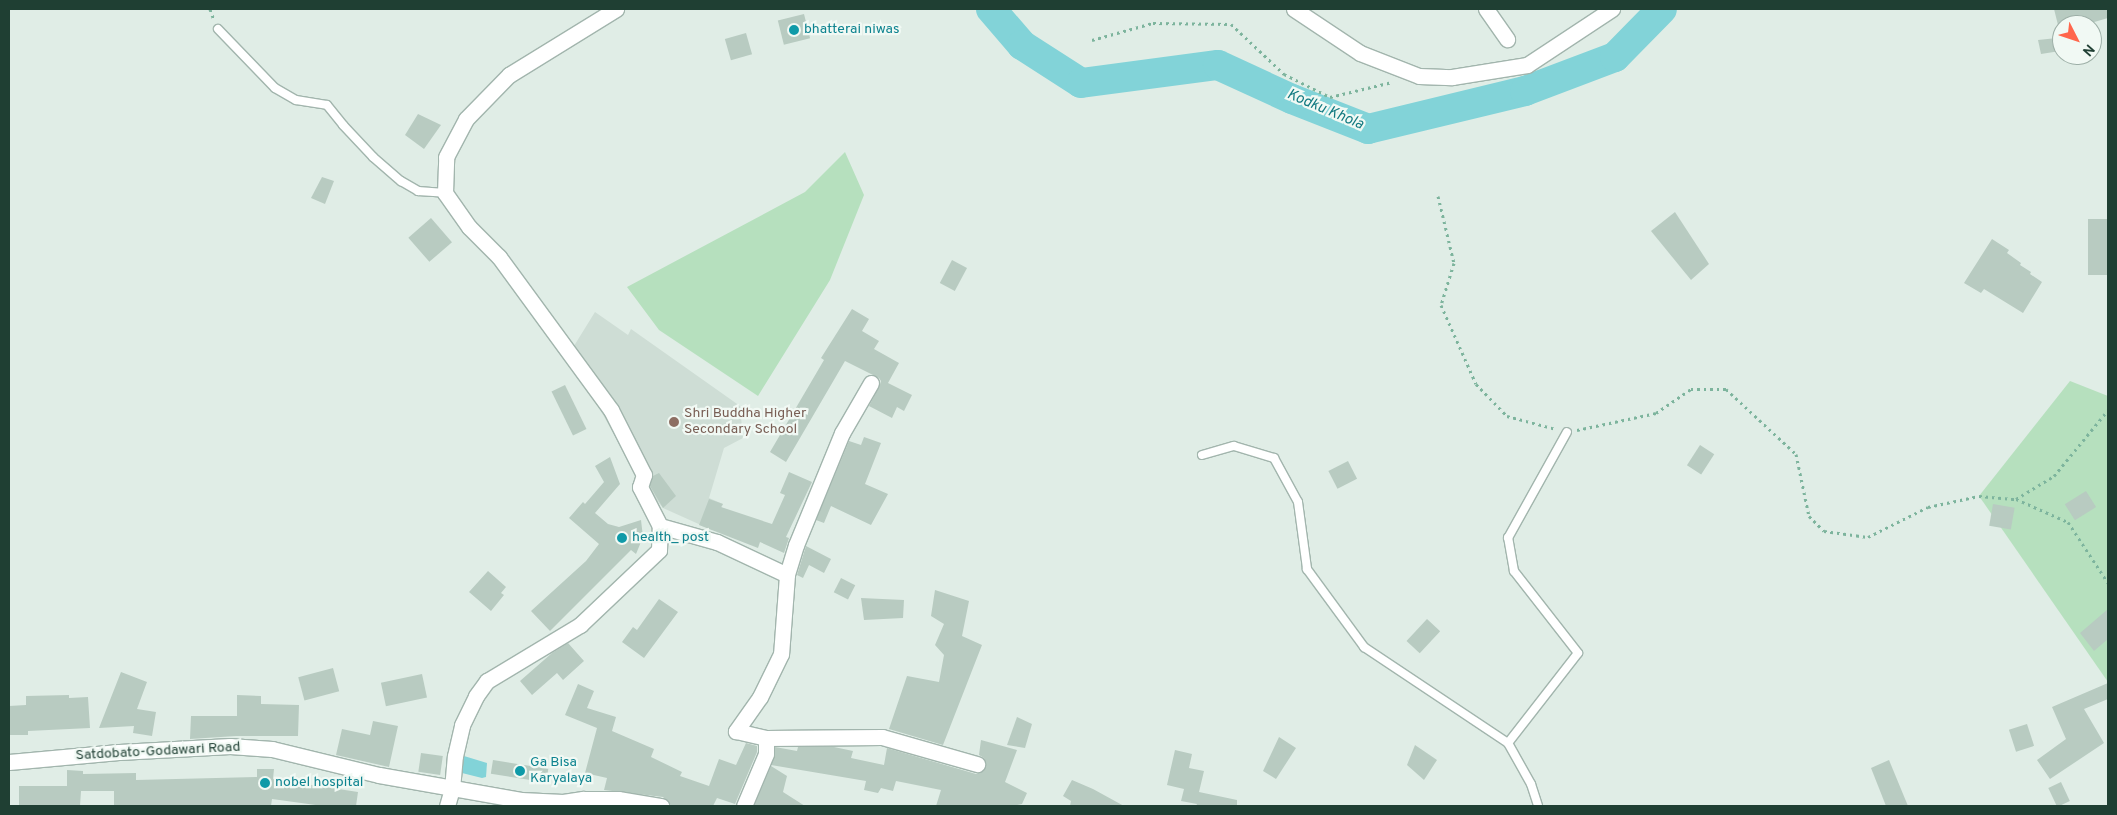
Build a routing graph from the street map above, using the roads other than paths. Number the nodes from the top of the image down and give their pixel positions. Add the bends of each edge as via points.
1 (616, 9) edge
2 (1294, 9) edge
3 (1486, 9) edge
4 (1612, 9) edge
5 (1592, 14) edge
6 (218, 30) dead end
7 (1507, 39) dead end
8 (446, 193) junction
9 (871, 384) dead end
10 (1566, 432) road end
11 (1202, 455) dead end
12 (660, 526) junction
13 (787, 575) junction
14 (766, 738) junction
15 (1508, 743) junction
16 (9, 762) edge
17 (977, 764) dead end
18 (452, 789) junction
19 (447, 806) edge
20 (661, 806) edge
21 (744, 806) edge
22 (1538, 806) edge

1 - 8 street via 509,75 466,119 446,157
2 - 5 street via 1360,53 1419,76 1452,77 1527,66
3 - 7 street
4 - 5 street
6 - 8 lane via 275,88 296,100 327,105 373,157 402,181 418,191
8 - 12 street via 469,227 499,257 611,410 644,475 640,487
9 - 13 street via 842,433
10 - 15 lane via 1508,538 1514,571 1578,653
11 - 15 lane via 1234,446 1274,458 1298,502 1307,569 1364,647
12 - 13 street via 717,542
12 - 18 street via 659,550 580,625 487,681 462,726
13 - 14 street via 780,654 760,697 736,731
14 - 17 street via 882,737
14 - 21 street via 766,754
15 - 22 lane via 1531,784
16 - 18 street, Satdobato-Godawari Road via 230,746 272,749
18 - 19 street
18 - 20 street, Satdobato-Godawari Road via 521,800 618,799

